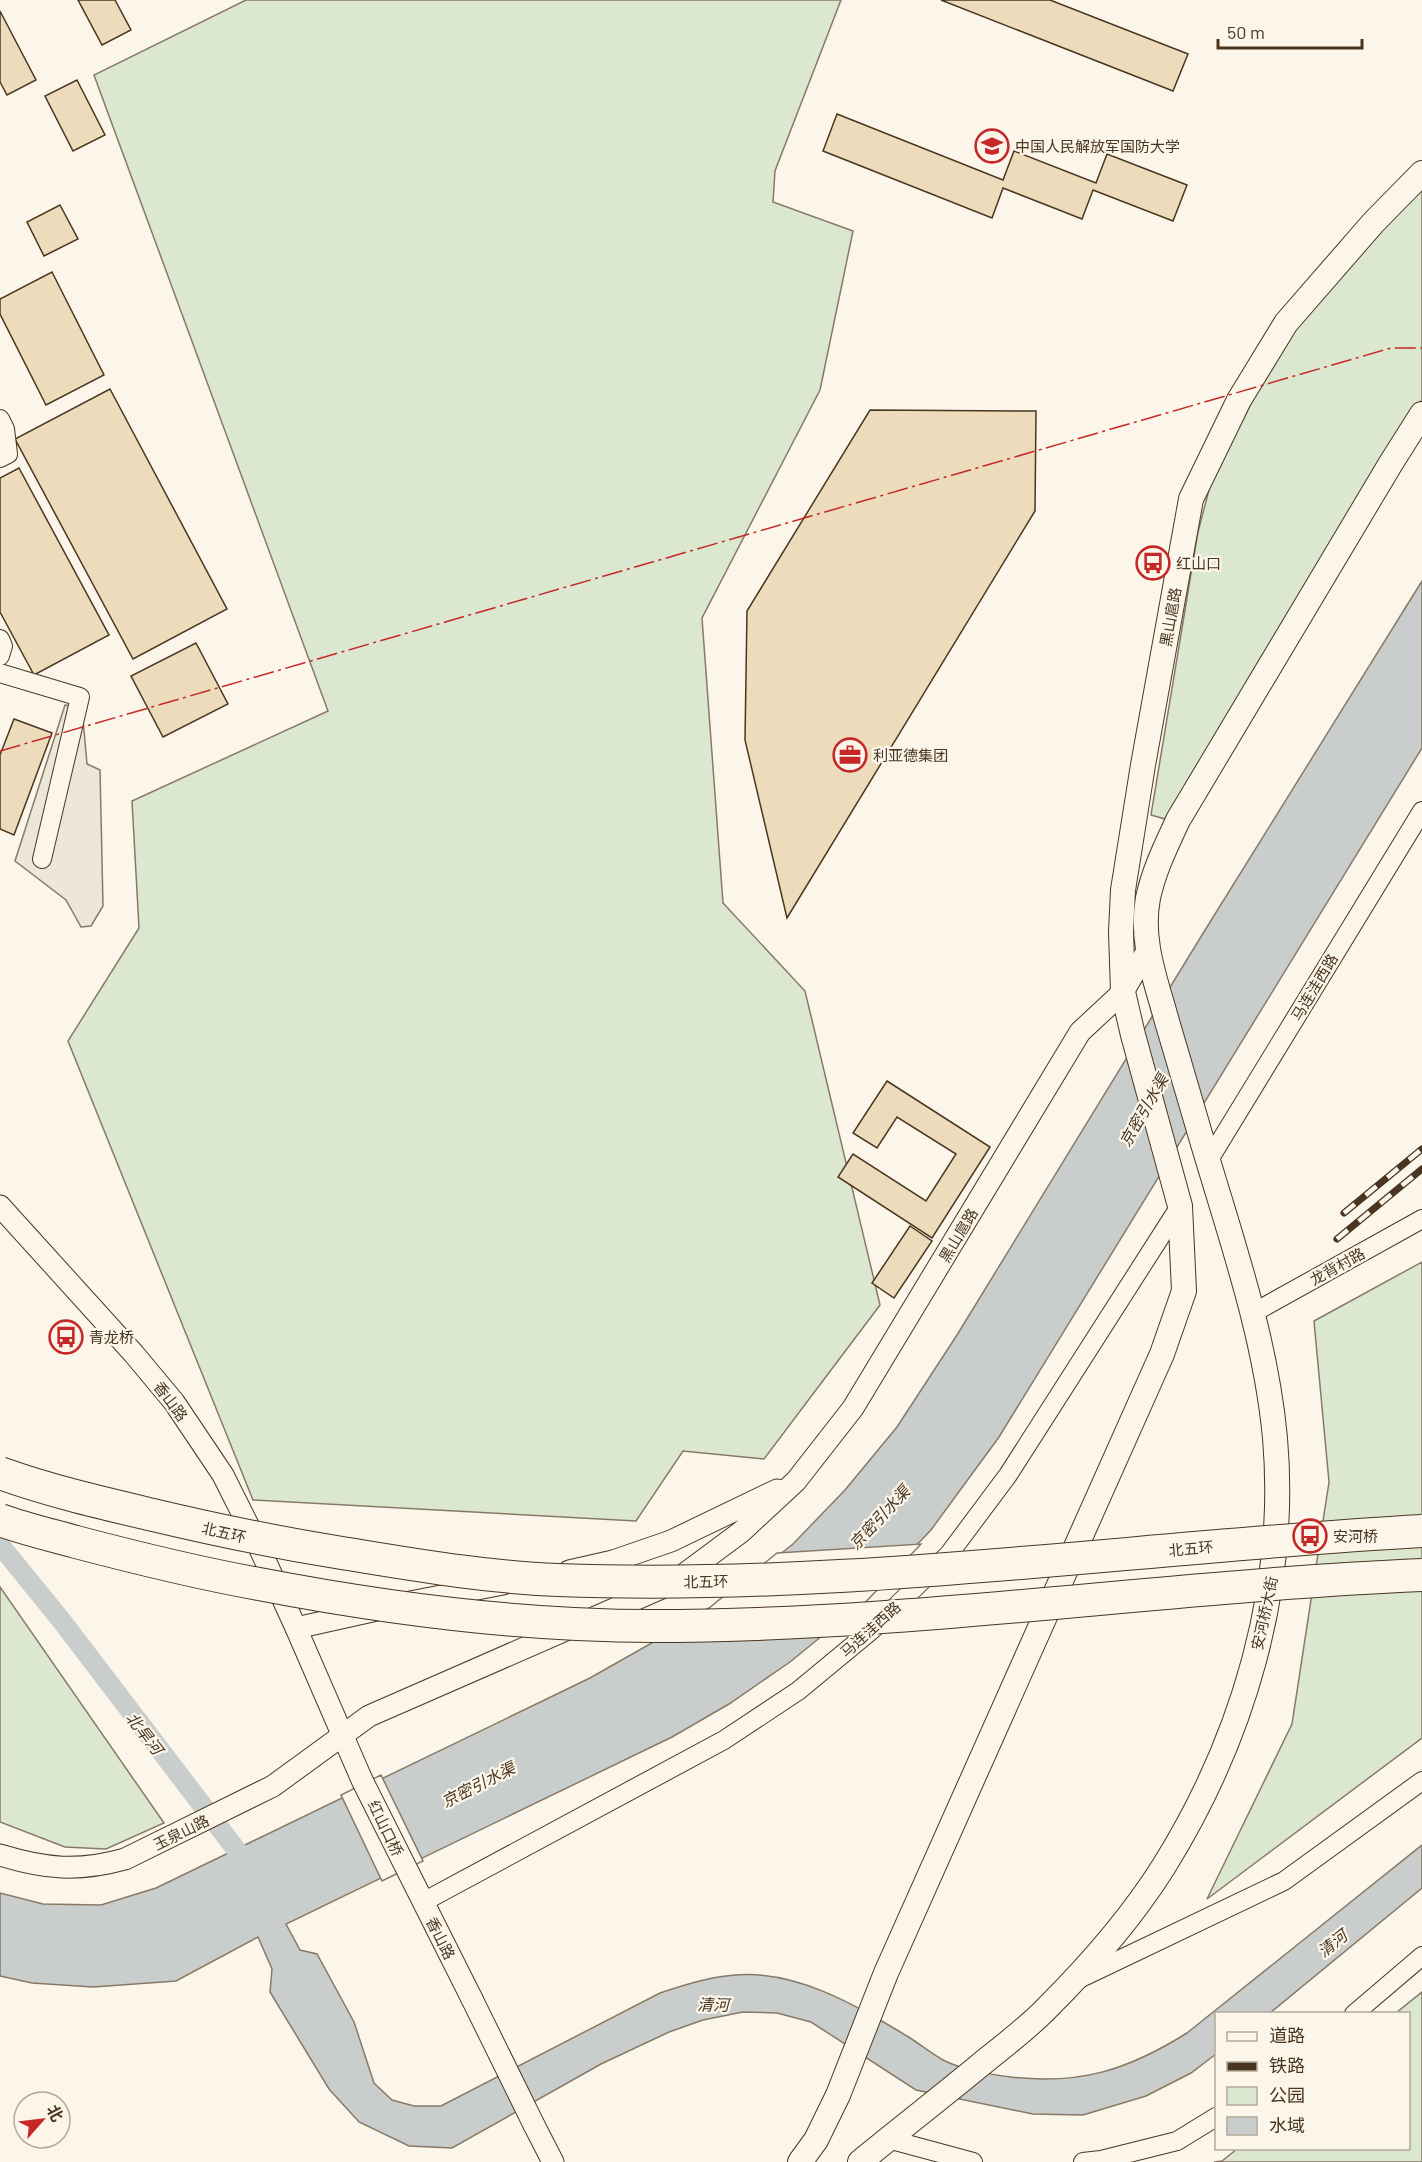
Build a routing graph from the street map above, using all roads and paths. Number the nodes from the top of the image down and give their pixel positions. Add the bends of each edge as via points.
1 (1422, 173) edge
2 (1422, 414) edge
3 (0, 418) edge
4 (0, 458) edge
5 (0, 639) edge
6 (0, 656) edge
7 (0, 673) edge
8 (1422, 811) edge
9 (42, 859) dead end
10 (1147, 951) junction
11 (1123, 992) junction
12 (1207, 1163) junction
13 (0, 1206) edge
14 (1180, 1206) junction
15 (1422, 1219) edge
16 (1253, 1313) junction
17 (0, 1473) edge
18 (796, 1481) junction
19 (0, 1520) edge
20 (1422, 1531) edge
21 (1422, 1575) edge
22 (296, 1628) junction
23 (343, 1735) junction
24 (1422, 1781) edge
25 (0, 1856) edge
26 (410, 1876) joint
27 (423, 1902) junction
28 (1422, 1956) edge
29 (1072, 1982) junction
30 (1355, 2012) edge
31 (1215, 2118) edge
32 (896, 2133) junction
33 (553, 2162) edge
34 (800, 2162) edge
35 (860, 2162) edge
36 (973, 2162) edge
37 (1083, 2162) edge

1 - 11 main road, 黑山扈路 via 1373,222 1286,323 1239,400 1191,499 1123,890
2 - 10 main road via 1178,820 1157,864 1148,900
3 - 4 street via 8,454
5 - 6 street
7 - 9 street via 80,697
8 - 12 street, 马连洼西路
10 - 11 street
10 - 12 main road, 安河桥大街
11 - 14 main road, 黑山扈路
11 - 18 street, 黑山扈路 via 1080,1032 853,1408
12 - 16 main road, 安河桥大街
13 - 22 street, 香山路 via 174,1402 223,1475
14 - 27 street, 马连洼西路 via 1008,1475 949,1554 873,1629 798,1690 724,1740
14 - 34 main road via 1184,1291 1162,1354 886,1973 838,2095 816,2140
15 - 16 street, 龙背村路
16 - 29 main road, 安河桥大街 via 1275,1438 1276,1534 1274,1564 1250,1675 1225,1747 1184,1832 1144,1895
17 - 20 highway, 北五环, bridge via 106,1504 268,1542 473,1573 556,1580 650,1582 861,1575
18 - 22 street via 671,1541 613,1561
18 - 23 street, 黑山扈路 via 741,1532 671,1584 369,1716
19 - 21 highway, bridge via 197,1573 396,1608 548,1623 652,1626 800,1622 1221,1587
22 - 23 street, 香山路
23 - 25 street, 玉泉山路 via 273,1786 125,1858 103,1865 68,1868 33,1865
23 - 26 street, 红山口桥
24 - 29 street via 1284,1881
26 - 27 street, 香山路
27 - 33 street, 香山路, bridge
28 - 30 street
29 - 32 main road, 安河桥大街 via 1046,2010
31 - 37 street via 1177,2141
32 - 35 main road
32 - 36 street

